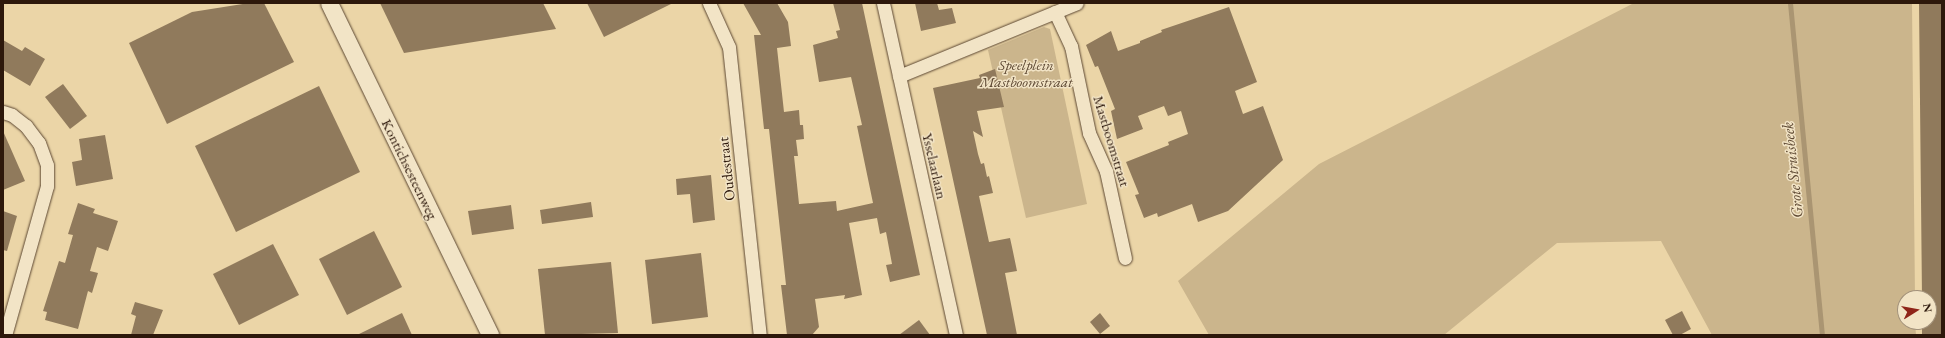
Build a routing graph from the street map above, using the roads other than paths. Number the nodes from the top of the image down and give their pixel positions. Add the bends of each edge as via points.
1 (329, 3) edge
2 (709, 3) edge
3 (883, 3) edge
4 (1077, 3) edge
5 (1055, 12) junction
6 (899, 76) junction
7 (3, 112) edge
8 (1125, 258) dead end
9 (5, 335) edge
10 (490, 335) edge
11 (760, 335) edge
12 (956, 335) edge

1 - 10 street, Kontichsesteenweg
2 - 11 street, Oudestraat via 729,47
3 - 6 street, Ysselaarlaan
4 - 5 street
5 - 6 street
5 - 8 street, Mastboomstraat via 1071,46 1089,133 1106,171
6 - 12 street, Ysselaarlaan
7 - 9 street via 12,115 26,126 39,142 47,165 47,186

